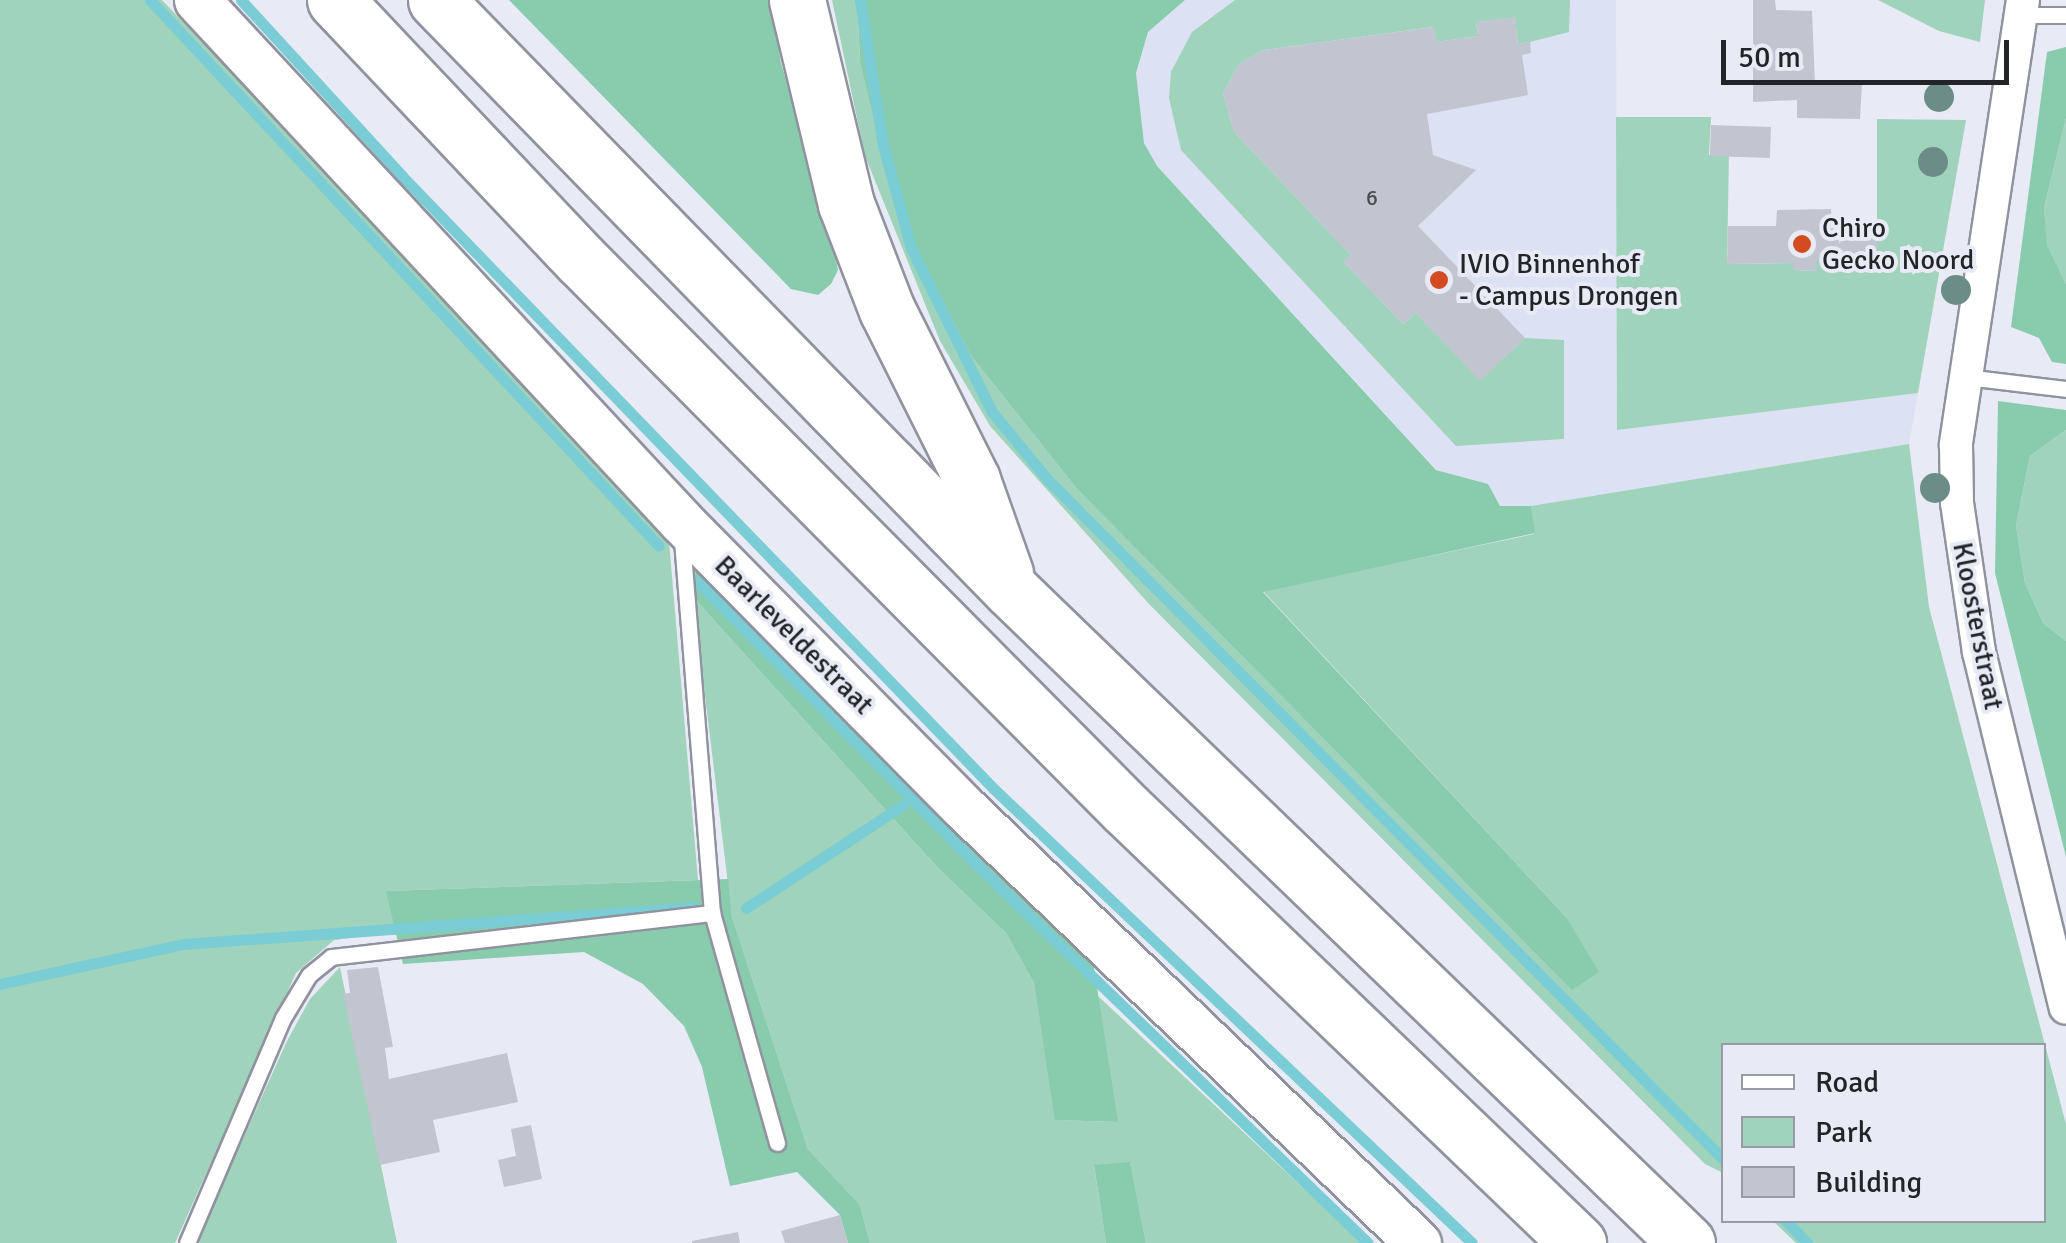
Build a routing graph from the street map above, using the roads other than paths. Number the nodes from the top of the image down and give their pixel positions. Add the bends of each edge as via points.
1 (197, 0) edge
2 (334, 0) edge
3 (436, 0) edge
4 (797, 0) edge
5 (2022, 7) edge
6 (2066, 14) edge
7 (1966, 377) junction
8 (2066, 389) edge
9 (681, 521) junction
10 (1010, 590) junction
11 (712, 912) junction
12 (2066, 1008) edge
13 (778, 1142) dead end
14 (187, 1243) edge
15 (1418, 1243) edge
16 (1578, 1243) edge
17 (1687, 1243) edge

1 - 9 street, Baarleveldestraat
2 - 16 highway via 1126,809
3 - 10 highway
4 - 10 highway via 846,204 888,310 972,480
5 - 6 lane
5 - 7 street, Kloosterstraat
7 - 8 lane
7 - 12 street, Kloosterstraat via 1956,445 1962,567
9 - 11 lane
9 - 15 street, Baarleveldestraat via 961,805
10 - 17 highway
11 - 13 lane
11 - 14 lane via 331,957 309,975 283,1018

